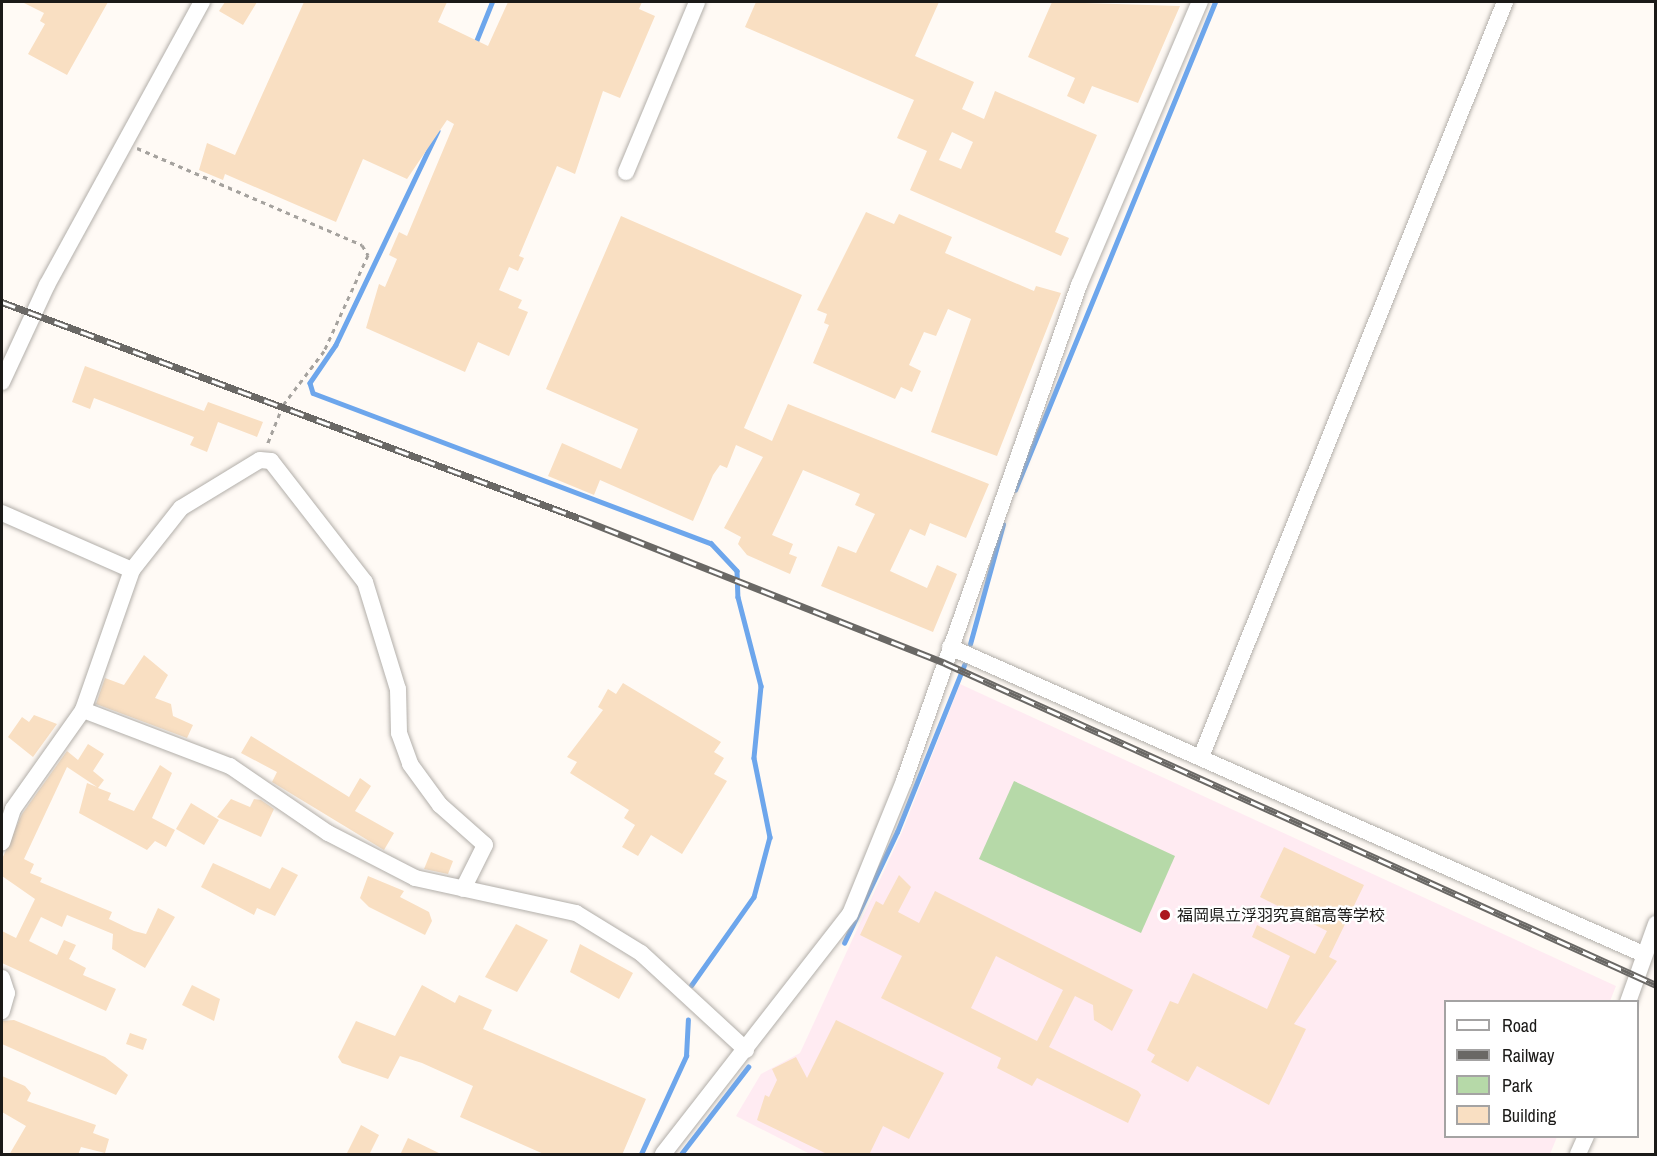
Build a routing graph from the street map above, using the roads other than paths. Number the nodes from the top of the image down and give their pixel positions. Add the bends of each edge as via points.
1 (202, 2) edge
2 (697, 2) edge
3 (1200, 2) edge
4 (1505, 2) edge
5 (626, 172) dead end
6 (2, 382) edge
7 (2, 513) edge
8 (132, 570) junction
9 (950, 647) junction
10 (83, 710) junction
11 (1201, 757) junction
12 (7, 807) edge
13 (2, 842) edge
14 (463, 889) junction
15 (1656, 924) edge
16 (1643, 954) junction
17 (2, 978) edge
18 (1629, 1000) edge
19 (2, 1011) edge
20 (746, 1050) junction
21 (1586, 1138) edge
22 (663, 1155) edge
23 (1578, 1155) edge

1 - 6 street
2 - 5 street
3 - 9 street via 1079,285
4 - 11 street
7 - 8 street
8 - 10 street
8 - 14 street via 181,508 260,460 272,461 365,582 399,689 399,733 410,764 440,805 484,845
9 - 11 street
9 - 20 street via 904,781 850,914
10 - 12 street
10 - 14 street via 231,766 347,843 415,878
11 - 16 street
12 - 13 street
14 - 20 street via 576,913 640,953
15 - 16 street
16 - 18 street
17 - 19 street via 7,993
20 - 22 street
21 - 23 street

